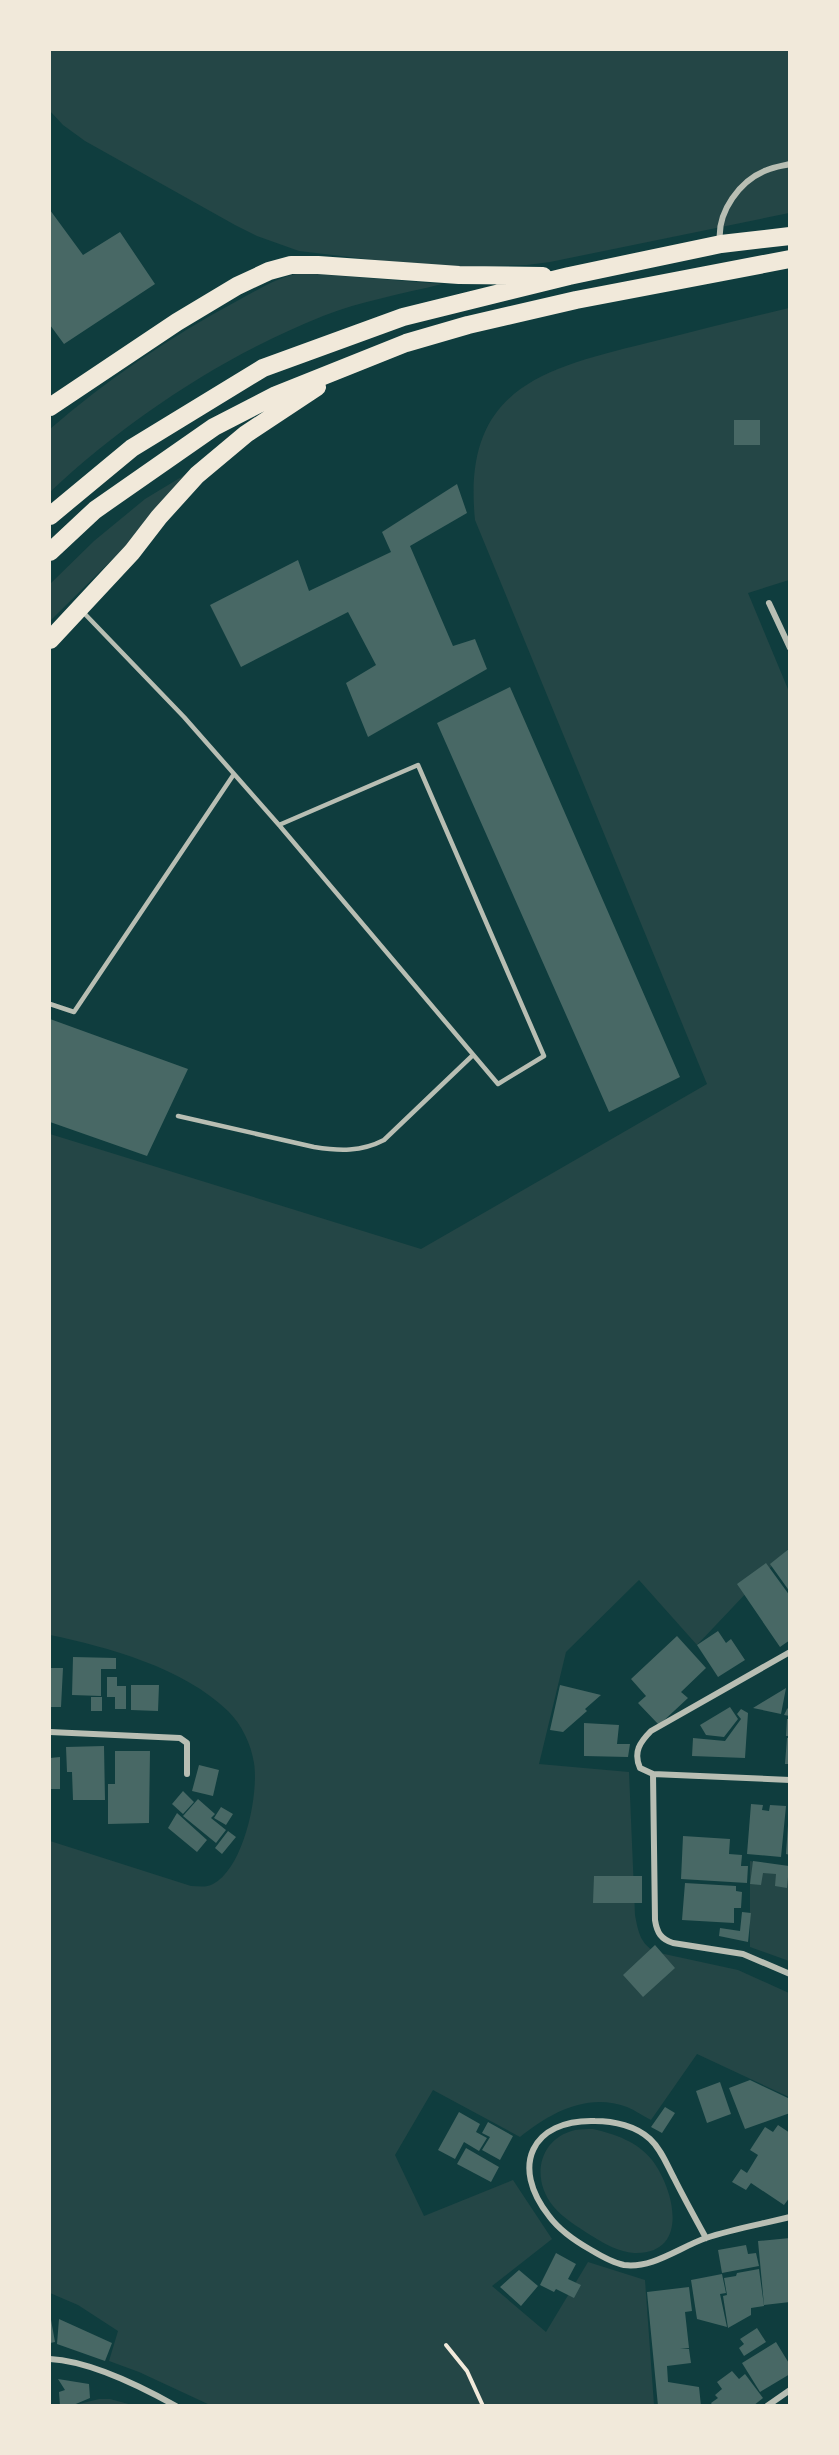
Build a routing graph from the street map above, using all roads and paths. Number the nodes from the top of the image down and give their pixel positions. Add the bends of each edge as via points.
1 (789, 164) edge
2 (789, 236) edge
3 (721, 244) junction
4 (789, 259) edge
5 (569, 276) junction
6 (350, 366) junction
7 (50, 407) edge
8 (50, 516) edge
9 (50, 552) edge
10 (769, 603) dead end
11 (80, 608) junction
12 (50, 640) edge
13 (789, 648) edge
14 (234, 774) junction
15 (279, 825) junction
16 (50, 1004) edge
17 (473, 1055) junction
18 (178, 1116) dead end
19 (789, 1652) edge
20 (50, 1732) edge
21 (187, 1774) dead end
22 (653, 1774) junction
23 (789, 1780) edge
24 (789, 1974) edge
25 (789, 2217) edge
26 (706, 2238) junction
27 (446, 2345) dead end
28 (50, 2359) edge
29 (789, 2390) edge
30 (176, 2406) edge
31 (483, 2406) edge
32 (767, 2406) edge

1 - 3 street via 753,177 736,193 721,224
2 - 3 highway
3 - 5 highway
4 - 6 highway via 468,325 406,343
5 - 7 highway via 459,275 291,265 237,286
5 - 8 highway via 403,317 263,368 132,448
6 - 9 highway via 276,395 214,427 95,510
6 - 11 highway via 246,434 197,476
10 - 13 street
11 - 12 highway
11 - 14 lane
14 - 15 lane
14 - 16 lane via 74,1012
15 - 17 lane
15 - 17 lane via 418,765 544,1056 498,1084
17 - 18 lane via 384,1140 365,1148 337,1151
19 - 22 street via 646,1736 638,1748 638,1763 644,1772
20 - 21 street via 185,1739
22 - 23 street
22 - 24 street via 658,1933 673,1943 743,1954
25 - 26 street
26 - 26 street via 645,2263 624,2265 597,2254 565,2234 541,2206 530,2169 533,2148 545,2133 570,2122 622,2124 644,2134 652,2140
27 - 31 path via 467,2371
28 - 30 street via 130,2382
29 - 32 street

